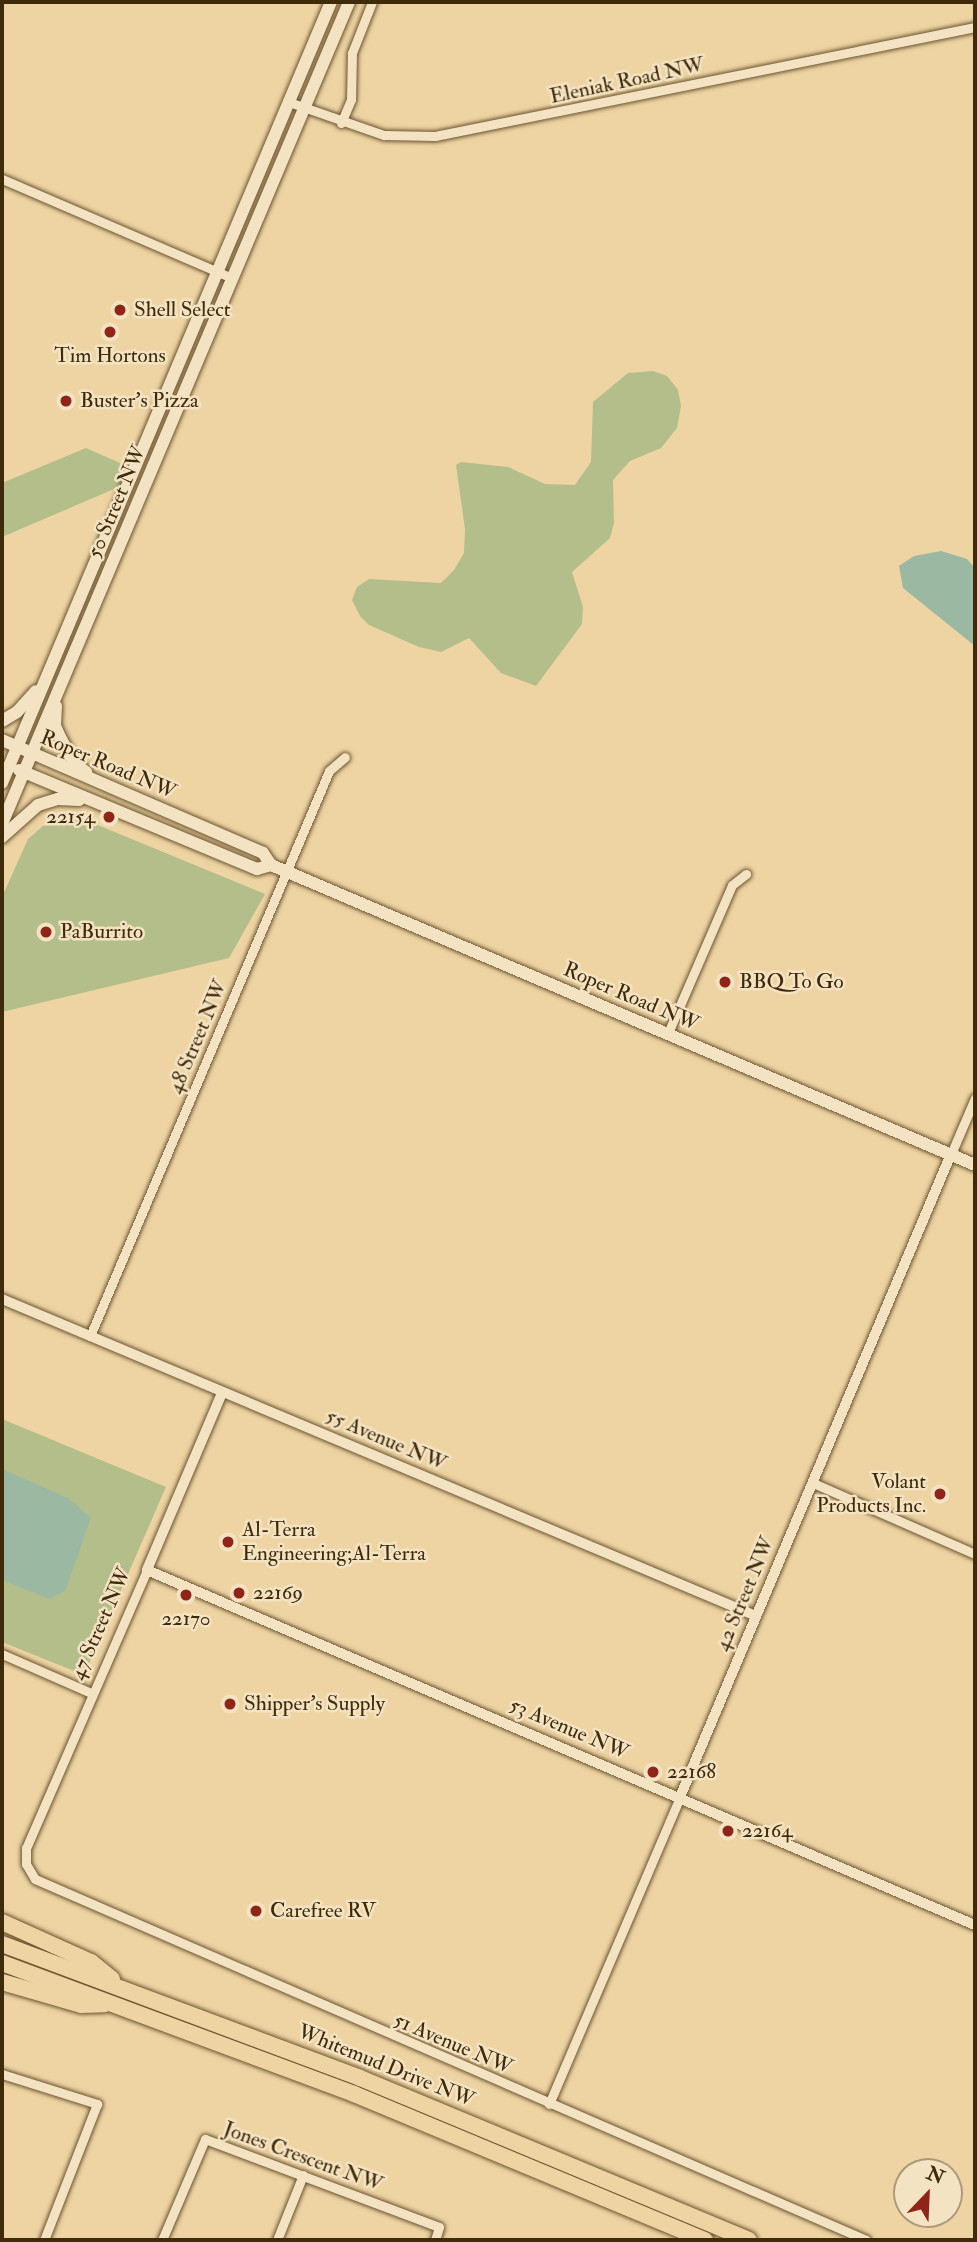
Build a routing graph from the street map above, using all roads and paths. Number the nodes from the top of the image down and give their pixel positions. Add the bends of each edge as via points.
1 (331, 2) edge
2 (349, 2) edge
3 (372, 2) edge
4 (975, 27) edge
5 (289, 102) junction
6 (304, 108) junction
7 (341, 123) junction
8 (2, 180) edge
9 (217, 271) junction
10 (232, 278) junction
11 (45, 679) junction
12 (59, 688) junction
13 (2, 721) edge
14 (2, 740) edge
15 (17, 746) junction
16 (33, 753) junction
17 (345, 757) dead end
18 (6, 764) edge
19 (24, 772) junction
20 (2, 783) edge
21 (100, 783) junction
22 (96, 803) junction
23 (2, 824) edge
24 (2, 837) edge
25 (271, 865) junction
26 (286, 871) junction
27 (746, 874) dead end
28 (668, 1033) junction
29 (975, 1098) edge
30 (951, 1154) junction
31 (975, 1164) edge
32 (2, 1299) edge
33 (90, 1336) junction
34 (222, 1393) junction
35 (813, 1483) junction
36 (975, 1554) edge
37 (146, 1570) junction
38 (756, 1616) junction
39 (2, 1654) edge
40 (91, 1693) junction
41 (680, 1797) junction
42 (30, 1872) joint
43 (2, 1922) edge
44 (975, 1925) edge
45 (2, 1944) edge
46 (2, 1963) edge
47 (2, 1982) edge
48 (122, 1987) junction
49 (118, 2004) junction
50 (2, 2074) edge
51 (549, 2104) junction
52 (303, 2175) junction
53 (44, 2240) edge
54 (162, 2240) edge
55 (277, 2240) edge
56 (435, 2240) edge
57 (705, 2240) edge
58 (749, 2240) edge
59 (866, 2240) edge

1 - 5 main road, 50 Street NW
2 - 6 main road, 50 Street NW
3 - 7 street via 352,53 351,100
4 - 7 street, Eleniak Road NW via 466,132 383,135
5 - 6 street, Eleniak Road NW
5 - 9 main road, 50 Street NW
6 - 7 street, Eleniak Road NW
6 - 10 main road, 50 Street NW
8 - 9 street
9 - 10 street
9 - 11 main road, 50 Street NW
10 - 12 main road, 50 Street NW
11 - 13 main road via 23,706
11 - 15 main road, 50 Street NW
12 - 16 main road, 50 Street NW
12 - 21 main road via 55,726 75,764
14 - 15 main road, Roper Road NW
15 - 16 main road, Roper Road NW
15 - 18 main road, 50 Street NW
16 - 19 main road, 50 Street NW
16 - 21 main road, Roper Road NW
17 - 26 street, 48 Street NW via 329,771
18 - 19 main road, Roper Road NW
18 - 20 main road, 50 Street NW
19 - 22 main road, Roper Road NW
19 - 23 main road, 50 Street NW
21 - 25 main road, Roper Road NW via 263,853
22 - 24 main road via 58,799 38,805
22 - 25 main road, Roper Road NW via 257,869
25 - 26 main road, Roper Road NW
26 - 28 main road, Roper Road NW
26 - 33 street, 48 Street NW
27 - 28 street via 732,885
28 - 30 main road, Roper Road NW
29 - 30 street, 42 Street NW
30 - 31 main road, Roper Road NW
30 - 35 street, 42 Street NW
32 - 33 street, 55 Avenue NW
33 - 34 street, 55 Avenue NW
34 - 37 street, 47 Street NW
34 - 38 street, 55 Avenue NW
35 - 36 street
35 - 38 street, 42 Street NW
37 - 40 street, 47 Street NW
37 - 41 street, 53 Avenue NW
38 - 41 street, 42 Street NW
39 - 40 street
40 - 42 street, 47 Street NW via 26,1848
41 - 44 street, 53 Avenue NW
41 - 51 street, 42 Street NW
42 - 51 street, 51 Avenue NW via 55,1890
43 - 48 highway via 91,1962
45 - 48 highway, Whitemud Drive NW
46 - 49 highway, Whitemud Drive NW
47 - 49 highway via 81,2005
48 - 58 highway, Whitemud Drive NW via 360,2078
49 - 57 highway, Whitemud Drive NW via 354,2094
50 - 53 street via 97,2104
51 - 59 street, 51 Avenue NW
52 - 54 street, Jones Crescent NW via 205,2139
52 - 55 street
52 - 56 street, Jones Crescent NW via 439,2227

